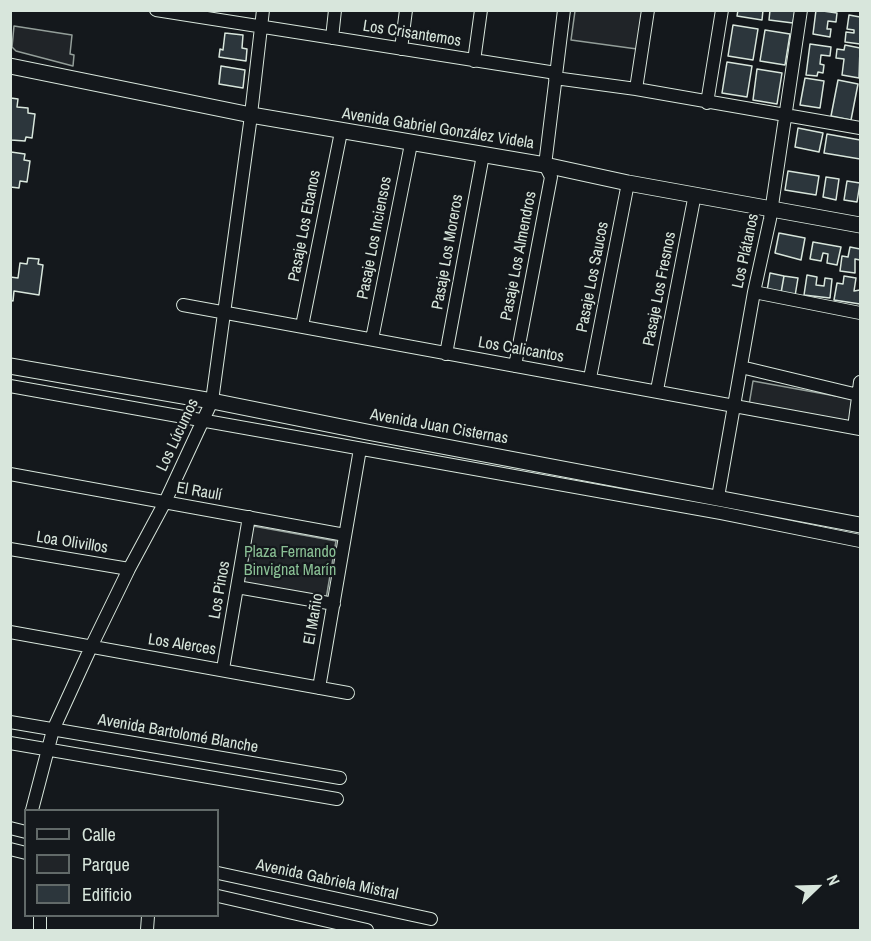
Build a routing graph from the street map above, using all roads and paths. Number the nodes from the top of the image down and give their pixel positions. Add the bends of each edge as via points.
1 (156, 10) edge
2 (263, 10) edge
3 (334, 10) edge
4 (406, 10) edge
5 (482, 10) edge
6 (564, 10) edge
7 (648, 10) edge
8 (722, 10) edge
9 (801, 10) edge
10 (261, 28) junction
11 (332, 38) junction
12 (401, 49) junction
13 (474, 61) junction
14 (10, 66) edge
15 (555, 75) junction
16 (636, 89) junction
17 (707, 103) junction
18 (251, 115) junction
19 (784, 115) junction
20 (861, 128) edge
21 (341, 132) junction
22 (411, 144) junction
23 (483, 156) junction
24 (545, 165) junction
25 (628, 183) junction
26 (695, 194) junction
27 (771, 209) junction
28 (861, 225) edge
29 (754, 292) junction
30 (183, 306) dead end
31 (224, 313) junction
32 (861, 314) edge
33 (302, 326) junction
34 (372, 339) junction
35 (446, 354) junction
36 (10, 366) edge
37 (515, 366) junction
38 (741, 367) junction
39 (590, 378) junction
40 (10, 386) edge
41 (860, 389) edge
42 (657, 390) junction
43 (212, 401) junction
44 (733, 406) junction
45 (202, 422) junction
46 (857, 428) edge
47 (360, 449) junction
48 (10, 474) edge
49 (718, 497) junction
50 (165, 502) junction
51 (249, 518) junction
52 (861, 525) edge
53 (345, 535) junction
54 (861, 541) edge
55 (10, 549) edge
56 (129, 569) junction
57 (237, 588) junction
58 (334, 604) junction
59 (10, 632) edge
60 (91, 647) junction
61 (223, 669) junction
62 (320, 687) junction
63 (348, 693) dead end
64 (10, 722) edge
65 (53, 730) junction
66 (10, 743) edge
67 (46, 750) junction
68 (340, 778) dead end
69 (336, 799) dead end
70 (32, 809) edge
71 (219, 873) edge
72 (219, 896) edge
73 (430, 919) dead end
74 (367, 930) edge

1 - 10 street, Los Crisantemos
2 - 10 street, Los Lúcumos
3 - 11 street
4 - 12 street
5 - 13 street
6 - 15 street, Pasaje Los Almendros
7 - 16 street
8 - 17 street
9 - 19 street, Los Plátanos
10 - 11 street, Los Crisantemos
10 - 18 street, Los Lúcumos
11 - 12 street, Los Crisantemos
12 - 13 street, Los Crisantemos
13 - 15 street, Los Crisantemos
14 - 18 main road, Avenida Gabriel González Videla
15 - 16 street, Los Crisantemos
15 - 24 street, Pasaje Los Almendros
16 - 17 street, Los Crisantemos
17 - 19 street, Los Crisantemos
18 - 21 main road, Avenida Gabriel González Videla
18 - 31 street, Los Lúcumos
19 - 20 street, Los Crisantemos
19 - 27 street, Los Plátanos
21 - 22 main road, Avenida Gabriel González Videla
21 - 33 street, Pasaje Los Ebanos
22 - 23 main road, Avenida Gabriel González Videla
22 - 34 street, Pasaje Los Inciensos
23 - 24 main road, Avenida Gabriel González Videla
23 - 35 street, Pasaje Los Moreros
24 - 25 main road, Avenida Gabriel González Videla
24 - 37 street, Pasaje Los Almendros via 551,177
25 - 26 main road, Avenida Gabriel González Videla
25 - 39 street, Pasaje Los Saucos
26 - 27 main road, Avenida Gabriel González Videla
26 - 42 street, Pasaje Los Fresnos
27 - 28 main road, Avenida Gabriel González Videla
27 - 29 street, Los Plátanos
29 - 32 street
29 - 38 street, Los Plátanos
30 - 31 street, Los Calicantos
31 - 33 street, Los Calicantos
31 - 43 street, Los Lúcumos
33 - 34 street, Los Calicantos
34 - 35 street, Los Calicantos
35 - 37 street, Los Calicantos
36 - 43 main road, Avenida Juan Cisternas
37 - 39 street, Los Calicantos
38 - 41 street
38 - 44 street, Los Plátanos
39 - 42 street, Los Calicantos
40 - 45 street
41 - 46 street
42 - 44 street, Los Calicantos
43 - 45 street, Los Lúcumos
43 - 49 main road, Avenida Juan Cisternas
44 - 46 street, Los Calicantos
44 - 49 street, Los Plátanos
45 - 47 street
45 - 50 street, Los Lúcumos
47 - 53 street, El Mañio
47 - 54 street
48 - 50 street, El Raulí
49 - 52 main road, Avenida Juan Cisternas
50 - 51 street, El Raulí
50 - 56 street, Los Lúcumos
51 - 53 street, El Raulí
51 - 57 street, Los Pinos
53 - 58 street, El Mañio
55 - 56 street, Loa Olivillos
56 - 60 street, Los Lúcumos
57 - 58 street
57 - 61 street, Los Pinos
58 - 62 street, El Mañio
59 - 60 street, Los Alerces
60 - 61 street, Los Alerces
60 - 65 street, Los Lúcumos
61 - 62 street, Los Alerces
62 - 63 street, Los Alerces
64 - 65 street, Avenida Bartolomé Blanche
65 - 67 street, Los Lúcumos
65 - 68 street, Avenida Bartolomé Blanche
66 - 67 street
67 - 69 street
67 - 70 street, Los Lúcumos
71 - 73 street, Avenida Gabriela Mistral
72 - 74 street

